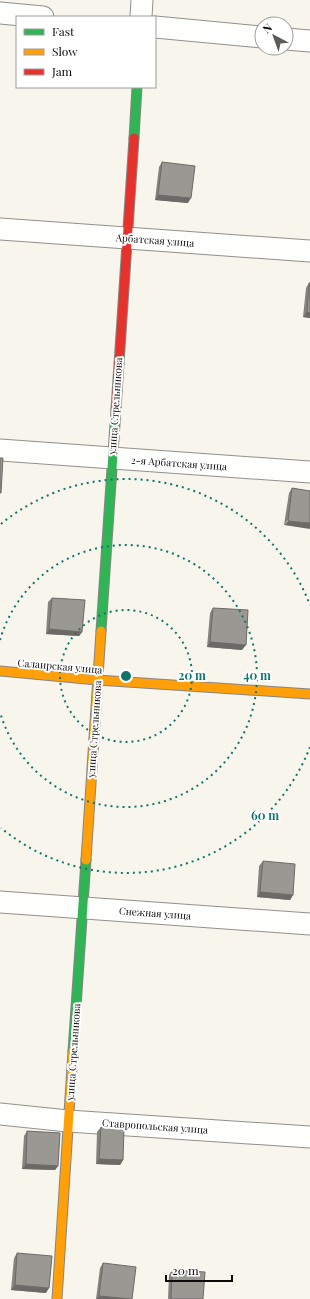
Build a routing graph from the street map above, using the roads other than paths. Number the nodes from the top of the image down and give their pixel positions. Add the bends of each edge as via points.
1 (142, 0) edge
2 (0, 13) edge
3 (32, 16) edge
4 (141, 16) edge
5 (156, 27) edge
6 (254, 36) edge
7 (294, 40) edge
8 (310, 41) edge
9 (137, 88) edge
10 (0, 229) edge
11 (127, 239) junction
12 (310, 251) edge
13 (0, 450) edge
14 (111, 458) junction
15 (310, 472) edge
16 (0, 671) edge
17 (97, 680) junction
18 (310, 694) edge
19 (0, 902) edge
20 (82, 908) junction
21 (310, 924) edge
22 (0, 1114) edge
23 (68, 1120) junction
24 (310, 1136) edge
25 (56, 1299) edge

1 - 4 street
2 - 3 street
5 - 6 street
7 - 8 street
9 - 11 street, улица Стрельникова
10 - 11 street, Арбатская улица
11 - 12 street, Арбатская улица
11 - 14 street, улица Стрельникова
13 - 14 street, 2-я Арбатская улица
14 - 15 street, 2-я Арбатская улица
14 - 17 street, улица Стрельникова
16 - 17 street, Салаирская улица
17 - 18 street, Салаирская улица
17 - 20 street, улица Стрельникова
19 - 20 street, Снежная улица
20 - 21 street, Снежная улица
20 - 23 street, улица Стрельникова
22 - 23 street, Ставропольская улица
23 - 24 street, Ставропольская улица
23 - 25 street, улица Стрельникова

